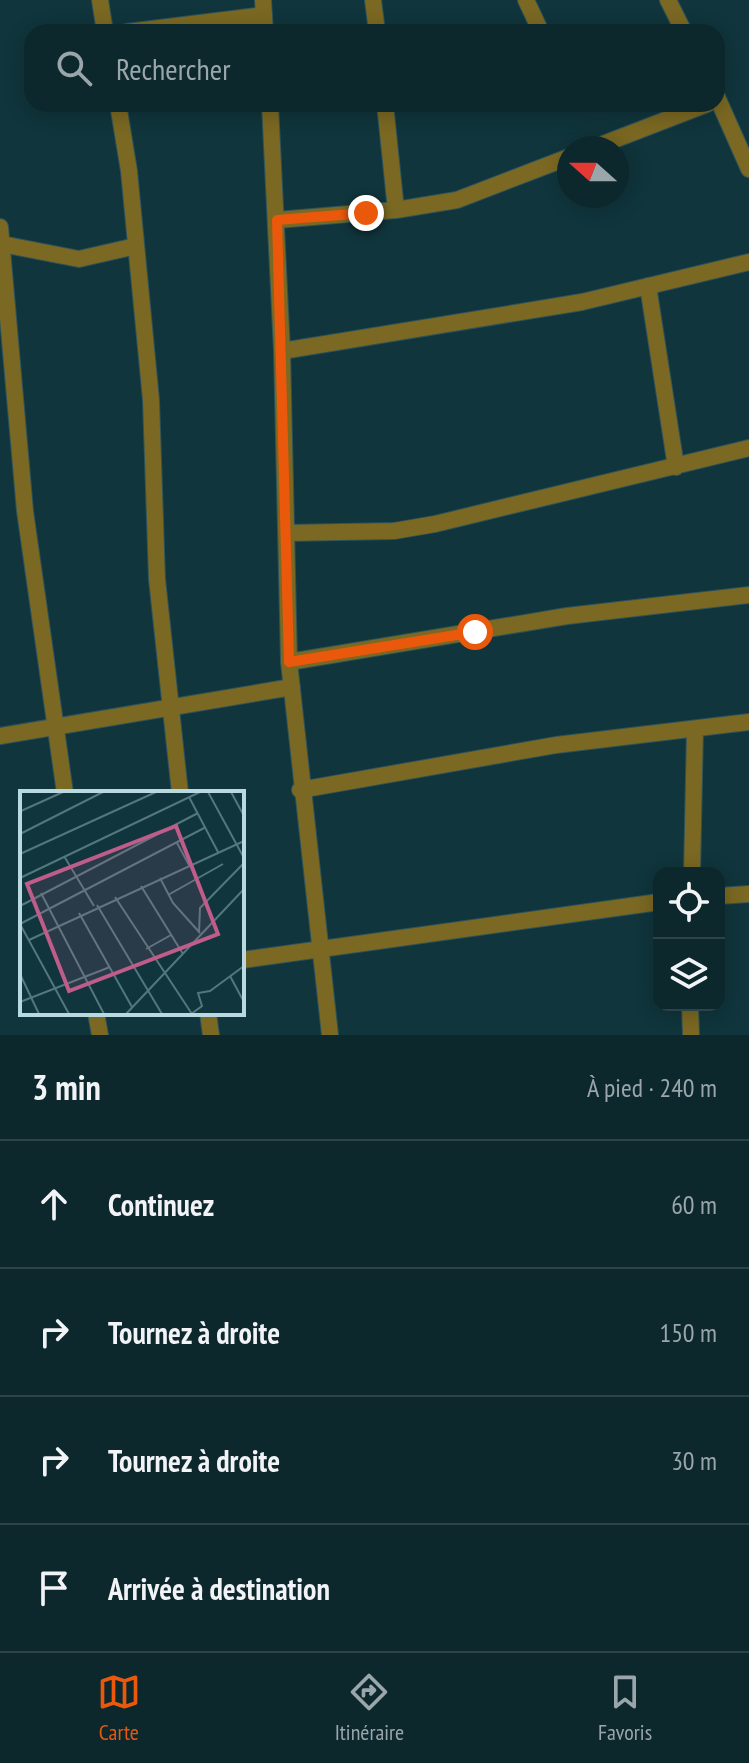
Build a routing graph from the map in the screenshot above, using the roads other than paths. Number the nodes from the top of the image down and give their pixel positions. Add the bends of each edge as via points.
1 (100, 0) edge
2 (373, 0) edge
3 (526, 0) edge
4 (668, 0) edge
5 (264, 16) edge
6 (104, 24) edge
7 (196, 24) edge
8 (376, 24) edge
9 (537, 24) edge
10 (680, 24) edge
11 (119, 112) edge
12 (270, 112) edge
13 (386, 112) edge
14 (682, 112) edge
15 (713, 112) edge
16 (623, 136) edge
17 (557, 162) edge
18 (749, 169) edge
19 (396, 210) junction
20 (277, 220) junction
21 (1, 236) edge
22 (136, 246) junction
23 (749, 262) edge
24 (648, 286) junction
25 (282, 351) junction
26 (749, 448) edge
27 (676, 467) junction
28 (286, 533) junction
29 (749, 595) edge
30 (289, 662) junction
31 (292, 687) junction
32 (169, 710) junction
33 (749, 722) edge
34 (58, 726) junction
35 (695, 729) junction
36 (0, 736) edge
37 (300, 790) junction
38 (65, 791) edge
39 (180, 791) edge
40 (692, 867) edge
41 (749, 894) edge
42 (725, 896) edge
43 (653, 903) edge
44 (319, 951) junction
45 (244, 960) edge
46 (690, 1011) edge
47 (96, 1015) edge
48 (208, 1015) edge
49 (100, 1035) edge
50 (211, 1035) edge
51 (330, 1035) edge
52 (691, 1035) edge

1 - 6 street
2 - 8 street
3 - 9 street
4 - 10 street
5 - 7 street
11 - 22 street
12 - 20 street
13 - 19 street
14 - 16 street
15 - 18 street
17 - 19 street via 457,200
19 - 20 street
20 - 25 street
21 - 22 street via 79,259
21 - 34 street via 25,511
22 - 32 street via 151,400 157,579
23 - 24 street
24 - 25 street via 582,302
24 - 27 street
25 - 28 street
26 - 27 street
27 - 28 street via 394,531
28 - 30 street
29 - 30 street via 567,616
30 - 31 street
31 - 32 street
31 - 37 street
32 - 34 street
32 - 39 street
33 - 35 street
34 - 36 street
34 - 38 street
35 - 37 street via 556,745
35 - 40 street
37 - 44 street
41 - 42 street
43 - 44 street
44 - 45 street
44 - 51 street
46 - 52 street
47 - 49 street
48 - 50 street

